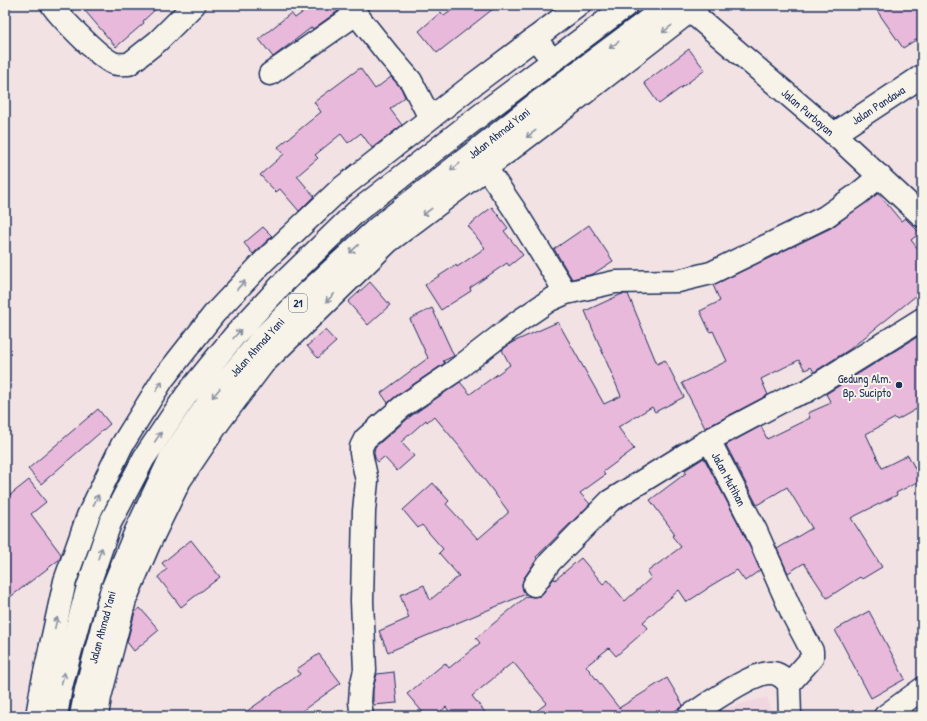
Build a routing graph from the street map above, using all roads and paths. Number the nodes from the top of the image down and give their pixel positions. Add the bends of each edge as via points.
1 (52, 5) edge
2 (194, 5) edge
3 (579, 5) edge
4 (627, 5) edge
5 (668, 5) edge
6 (694, 8) edge
7 (353, 9) edge
8 (535, 38) junction
9 (553, 61) junction
10 (270, 74) dead end
11 (922, 76) edge
12 (542, 99) junction
13 (555, 116) junction
14 (430, 118) junction
15 (834, 134) junction
16 (486, 168) junction
17 (880, 176) junction
18 (922, 216) edge
19 (566, 293) junction
20 (922, 319) edge
21 (709, 440) junction
22 (534, 585) dead end
23 (789, 684) junction
24 (920, 696) edge
25 (37, 716) edge
26 (56, 716) edge
27 (81, 716) edge
28 (97, 716) edge
29 (362, 716) edge
30 (688, 716) edge
31 (790, 716) edge
32 (885, 716) edge

1 - 2 main road via 58,14 102,56 114,64 129,64 158,41
3 - 8 main road
4 - 9 main road, Jalan Ahmad Yani / 21
5 -> 12 main road, Jalan Ahmad Yani / 21
6 -> 13 main road
6 - 15 main road, Jalan Purbayan
7 - 10 main road
7 - 14 main road via 411,81
8 - 9 main road
8 - 14 main road
26 -> 9 main road, Jalan Ahmad Yani / 21 via 61,687 87,590 110,523 144,458 187,394 284,282 356,212
11 - 15 main road, Jalan Pandawa
12 - 13 main road
12 -> 27 main road, Jalan Ahmad Yani / 21 via 377,228 261,340 210,400 170,459 136,531 114,585
13 -> 16 main road
25 -> 14 main road via 65,582 88,516 122,445 163,379 214,314 263,262 339,190
15 - 17 main road, Jalan Purbayan
16 - 19 main road
16 -> 28 main road via 388,242 263,364 219,422 180,480 134,579 126,600
17 - 18 main road, Jalan Purbayan
17 - 19 main road via 826,217 710,273 678,281 616,282
19 - 29 main road via 550,300 519,321 452,373 403,406 365,439 361,446 367,481 362,602 365,670 360,686
20 - 21 main road, Jalan Mutihan via 807,391 788,398
21 - 22 main road via 610,501 550,562
21 - 23 main road, Jalan Mutihan via 756,531 812,651 812,658
23 - 30 main road via 783,677 771,672 751,677
23 - 31 main road
24 - 32 main road

